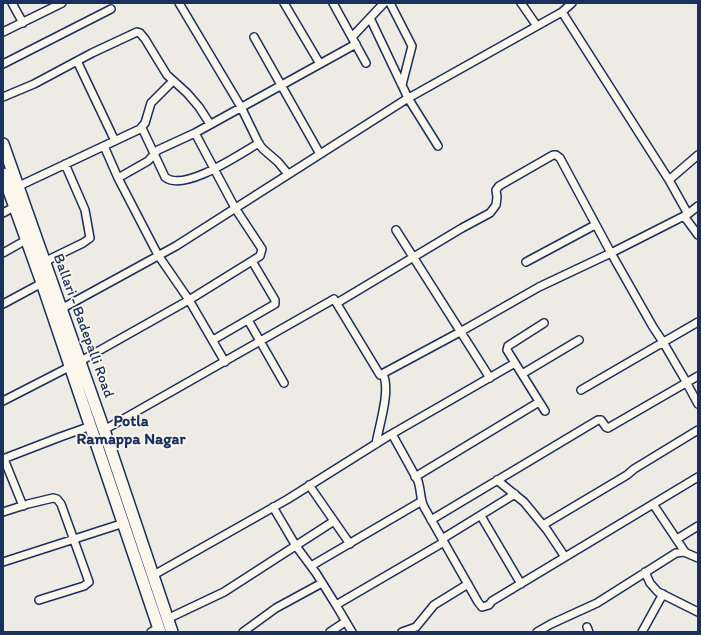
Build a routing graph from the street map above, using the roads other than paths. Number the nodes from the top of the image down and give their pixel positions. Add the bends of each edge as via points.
1 (12, 3) edge
2 (62, 3) edge
3 (179, 3) edge
4 (284, 3) edge
5 (333, 3) edge
6 (384, 3) edge
7 (390, 3) edge
8 (521, 3) edge
9 (569, 4) edge
10 (111, 10) dead end
11 (562, 12) junction
12 (370, 18) junction
13 (23, 23) junction
14 (537, 26) junction
15 (3, 32) edge
16 (254, 37) dead end
17 (354, 40) junction
18 (77, 61) junction
19 (366, 62) dead end
20 (3, 64) edge
21 (320, 64) junction
22 (173, 81) junction
23 (402, 85) junction
24 (281, 86) junction
25 (3, 98) edge
26 (408, 98) junction
27 (241, 108) junction
28 (210, 124) junction
29 (142, 128) junction
30 (195, 133) junction
31 (115, 141) junction
32 (258, 143) junction
33 (3, 144) edge
34 (104, 146) junction
35 (438, 146) dead end
36 (154, 154) junction
37 (320, 154) junction
38 (698, 155) edge
39 (65, 164) junction
40 (214, 169) junction
41 (3, 174) edge
42 (288, 174) junction
43 (118, 178) junction
44 (669, 180) junction
45 (19, 186) junction
46 (698, 206) edge
47 (14, 207) junction
48 (235, 208) junction
49 (3, 213) edge
50 (686, 215) junction
51 (595, 225) junction
52 (396, 230) dead end
53 (698, 235) edge
54 (26, 240) junction
55 (3, 253) edge
56 (611, 253) junction
57 (158, 255) junction
58 (413, 258) junction
59 (252, 261) junction
60 (44, 262) junction
61 (526, 262) dead end
62 (42, 283) junction
63 (189, 300) junction
64 (336, 303) junction
65 (3, 304) edge
66 (61, 308) junction
67 (248, 320) junction
68 (698, 322) edge
69 (544, 323) dead end
70 (460, 332) junction
71 (213, 340) junction
72 (579, 340) dead end
73 (260, 342) junction
74 (664, 342) junction
75 (225, 362) junction
76 (515, 363) junction
77 (75, 365) junction
78 (383, 374) junction
79 (522, 374) junction
80 (698, 376) edge
81 (490, 378) junction
82 (284, 383) dead end
83 (687, 383) junction
84 (581, 390) dead end
85 (3, 401) edge
86 (539, 402) junction
87 (698, 404) edge
88 (545, 411) dead end
89 (91, 426) junction
90 (104, 430) junction
91 (698, 430) edge
92 (392, 434) junction
93 (376, 444) junction
94 (4, 459) edge
95 (415, 477) junction
96 (698, 477) edge
97 (497, 480) junction
98 (309, 485) junction
99 (515, 494) junction
100 (422, 501) junction
101 (653, 504) junction
102 (23, 506) junction
103 (273, 507) junction
104 (3, 512) edge
105 (481, 516) junction
106 (431, 520) junction
107 (334, 521) junction
108 (124, 523) junction
109 (543, 525) junction
110 (698, 526) edge
111 (74, 539) junction
112 (677, 539) junction
113 (443, 541) junction
114 (350, 544) junction
115 (296, 546) junction
116 (685, 552) junction
117 (565, 557) junction
118 (698, 558) edge
119 (3, 562) edge
120 (311, 566) junction
121 (645, 572) junction
122 (152, 576) junction
123 (322, 583) junction
124 (468, 584) junction
125 (521, 584) junction
126 (663, 594) junction
127 (39, 600) dead end
128 (336, 605) junction
129 (698, 612) edge
130 (167, 619) junction
131 (345, 622) junction
132 (157, 631) edge
133 (172, 632) edge
134 (243, 632) edge
135 (330, 632) edge
136 (352, 632) edge
137 (402, 632) edge
138 (537, 632) edge
139 (642, 632) edge

1 - 13 street
2 - 13 street
3 - 27 street
4 - 21 street
5 - 17 street
6 - 12 street
7 - 23 street via 412,46
8 - 14 street
9 - 11 street
10 - 20 street
11 - 14 street
11 - 44 street
12 - 17 street
12 - 23 street
13 - 15 street
14 - 26 street
16 - 24 street
17 - 19 street
17 - 21 street
18 - 22 street via 139,32
18 - 25 street
18 - 31 street
21 - 24 street
22 - 28 street via 188,93
22 - 29 street via 151,103
23 - 26 street
24 - 27 street
24 - 37 street
26 - 35 street
26 - 37 street
27 - 28 street
27 - 32 street
28 - 30 street
29 - 31 street
29 - 36 street
30 - 36 street
30 - 40 street
31 - 34 street
32 - 40 street
32 - 42 street
33 - 45 highway, Ballari - Badepalli Road
34 - 39 street
34 - 43 street
36 - 40 street via 168,179 188,180
36 - 43 street via 148,161
37 - 42 street
38 - 44 street
39 - 45 street
39 - 60 street via 85,210 90,238 84,244
40 - 48 street
41 - 47 highway, Ballari - Badepalli Road
42 - 48 street
43 - 57 street
44 - 50 street
45 - 60 highway, Ballari - Badepalli Road
46 - 50 street
47 - 49 street
47 - 54 highway, Ballari - Badepalli Road
48 - 57 street
48 - 59 street via 262,249 260,256
50 - 53 street
50 - 56 street
51 - 56 street
51 - 58 street via 560,158 553,155 499,186 496,190 498,200 490,213
51 - 61 street
52 - 58 street
54 - 55 street
54 - 62 highway, Ballari - Badepalli Road
56 - 70 street via 539,287
56 - 74 street via 653,328
57 - 63 street
57 - 66 street
58 - 64 street
58 - 70 street
59 - 63 street
59 - 67 street via 275,304
60 - 66 highway, Ballari - Badepalli Road
62 - 65 street
62 - 77 highway, Ballari - Badepalli Road
63 - 71 street
63 - 77 street
64 - 73 street via 334,300
64 - 78 street via 380,375
66 - 77 highway, Ballari - Badepalli Road
67 - 71 street
67 - 73 street
68 - 74 street
69 - 76 street via 507,348
70 - 78 street
70 - 81 street
71 - 75 street
72 - 79 street
73 - 75 street
73 - 82 street
74 - 83 street
74 - 84 street
75 - 90 street
76 - 79 street
76 - 81 street
77 - 85 street
77 - 89 highway, Ballari - Badepalli Road
77 - 90 highway, Ballari - Badepalli Road
78 - 93 street via 386,392
79 - 86 street
80 - 83 street
81 - 92 street
83 - 87 street
83 - 97 street via 608,428 598,420
86 - 88 street
86 - 95 street
89 - 94 street
89 - 108 highway, Ballari - Badepalli Road
90 - 122 highway, Ballari - Badepalli Road
91 - 109 street
92 - 93 street
92 - 95 street
93 - 98 street
94 - 102 street
95 - 100 street
96 - 101 street
97 - 99 street
97 - 106 street
98 - 103 street
98 - 107 street
99 - 105 street
99 - 109 street
100 - 106 street
100 - 114 street
101 - 112 street
101 - 117 street
102 - 104 street
102 - 111 street via 56,498 61,504
103 - 115 street
103 - 122 street
105 - 113 street
105 - 125 street
106 - 113 street
107 - 114 street
107 - 115 street
108 - 111 street
108 - 132 highway, Ballari - Badepalli Road
109 - 117 street
110 - 112 street
111 - 119 street
111 - 127 street via 88,583
112 - 116 street
113 - 124 street
113 - 128 street
114 - 120 street
115 - 120 street
115 - 130 street via 224,592
116 - 118 street
116 - 121 street via 676,552
117 - 125 street
120 - 123 street
121 - 126 street via 654,588
121 - 138 street via 590,607
122 - 130 highway, Ballari - Badepalli Road
123 - 128 street
123 - 134 street via 276,608
124 - 125 street via 483,606 489,605
124 - 137 street via 434,605 416,627
126 - 129 street
126 - 139 street
128 - 131 street
130 - 133 highway, Ballari - Badepalli Road
131 - 135 street
131 - 136 street

